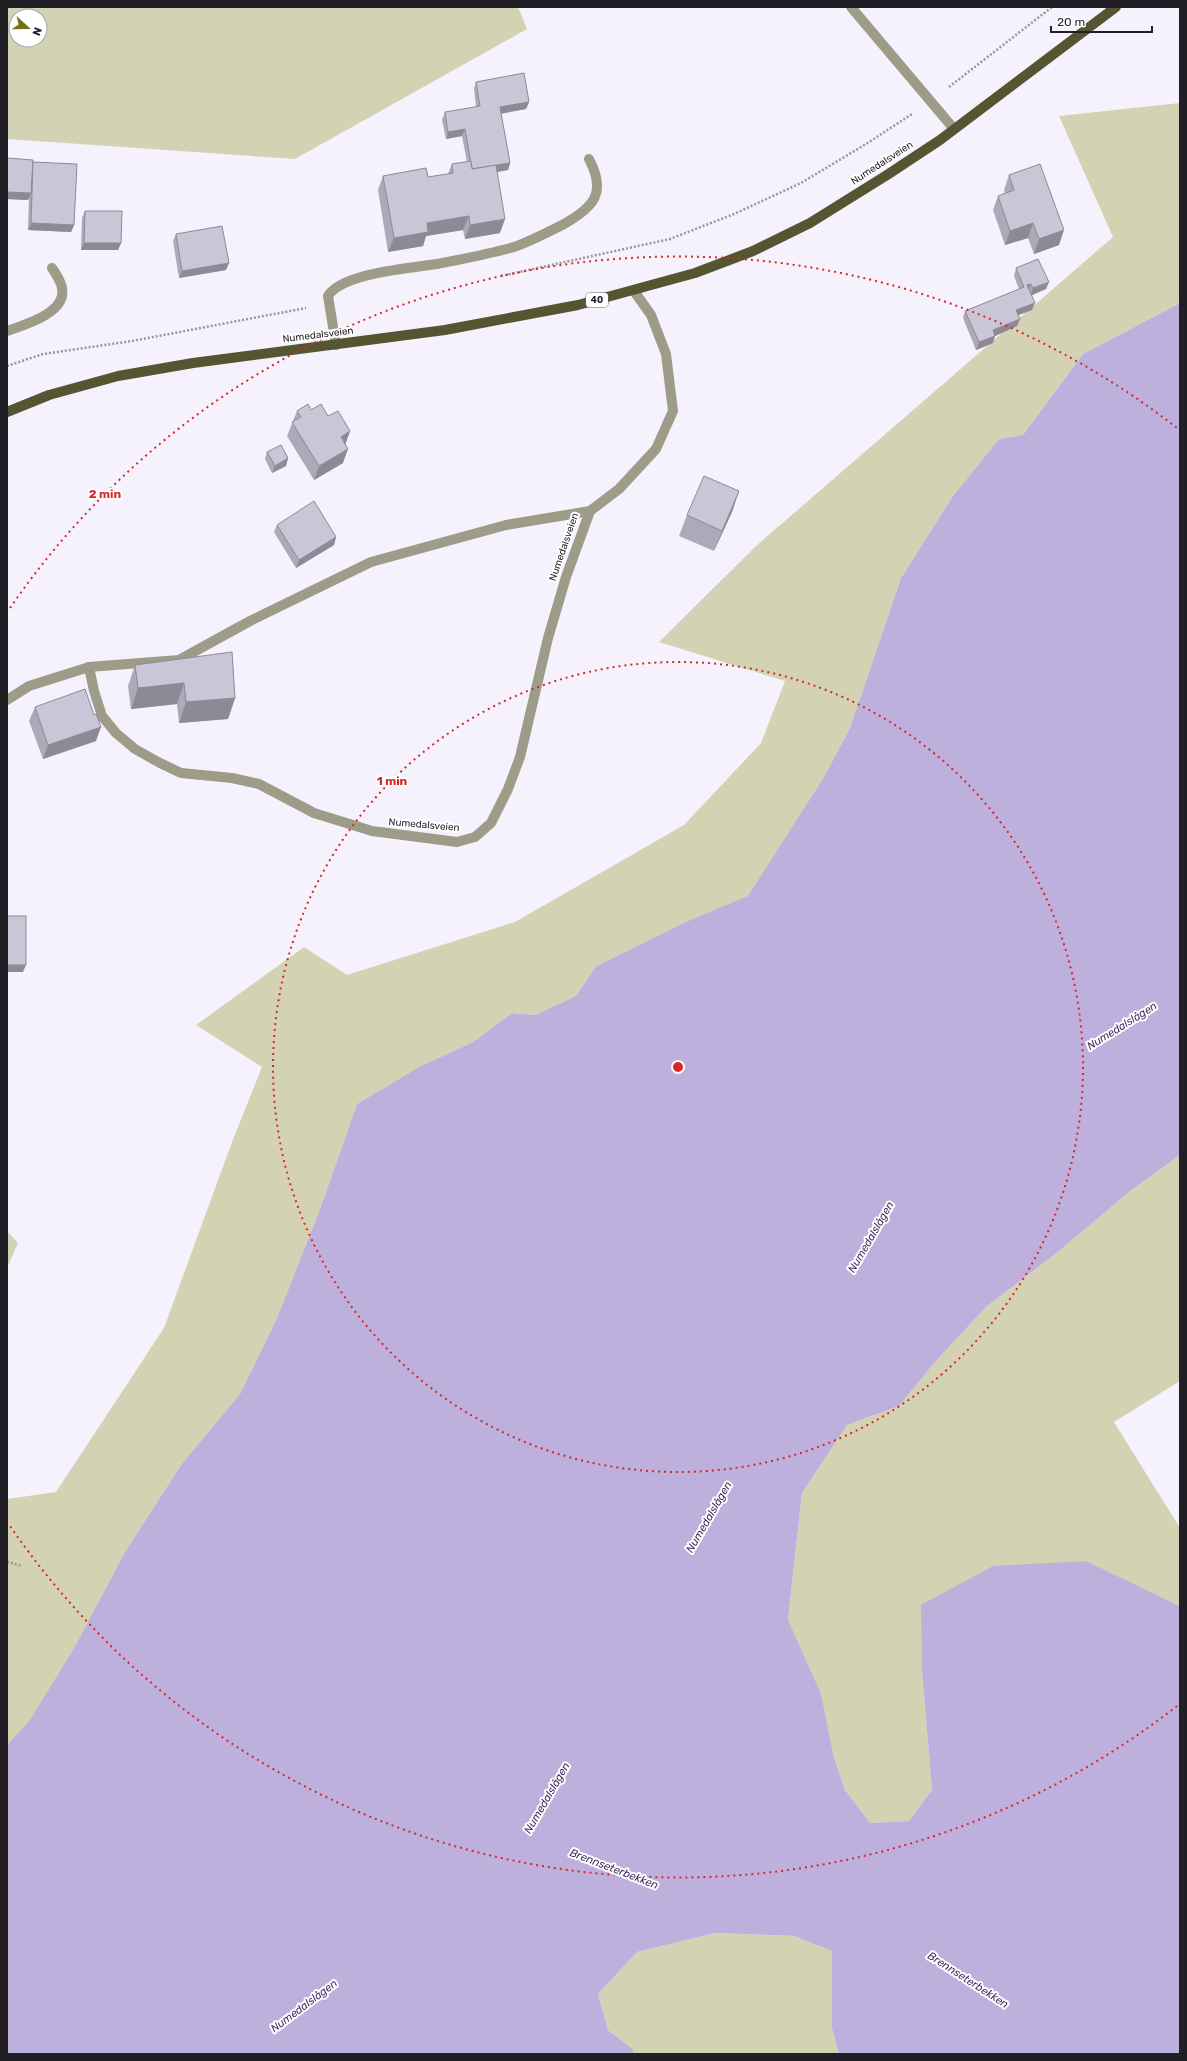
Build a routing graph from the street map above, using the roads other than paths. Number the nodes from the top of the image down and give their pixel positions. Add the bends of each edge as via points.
1 (851, 7) edge
2 (1116, 7) edge
3 (954, 129) junction
4 (589, 159) dead end
5 (52, 268) dead end
6 (634, 291) junction
7 (7, 332) edge
8 (336, 345) junction
9 (7, 412) edge
10 (590, 511) junction
11 (90, 667) junction
12 (7, 700) edge

1 - 3 lane
2 - 3 main road, Numedalsveien / 40
3 - 6 main road, Numedalsveien / 40 via 810,223 746,254 695,273
4 - 8 lane via 597,174 599,187 595,199 581,214 547,233 514,247 436,264 380,272 331,291 328,296
5 - 7 lane via 62,288 61,300 49,314
6 - 8 main road, Numedalsveien / 40 via 578,305 445,330
6 - 10 lane, Numedalsveien via 651,315 666,354 673,411 656,449 619,489
8 - 9 main road, Numedalsveien / 40 via 194,363 118,376 50,395
10 - 11 lane, Numedalsveien via 484,530 371,562 250,621 179,660
10 - 11 lane, Numedalsveien via 566,577 548,638 520,757 491,823 475,837 457,842 372,831 314,813 259,784 181,772 167,766 136,749 116,733 102,716
11 - 12 lane, Numedalsveien via 29,686

